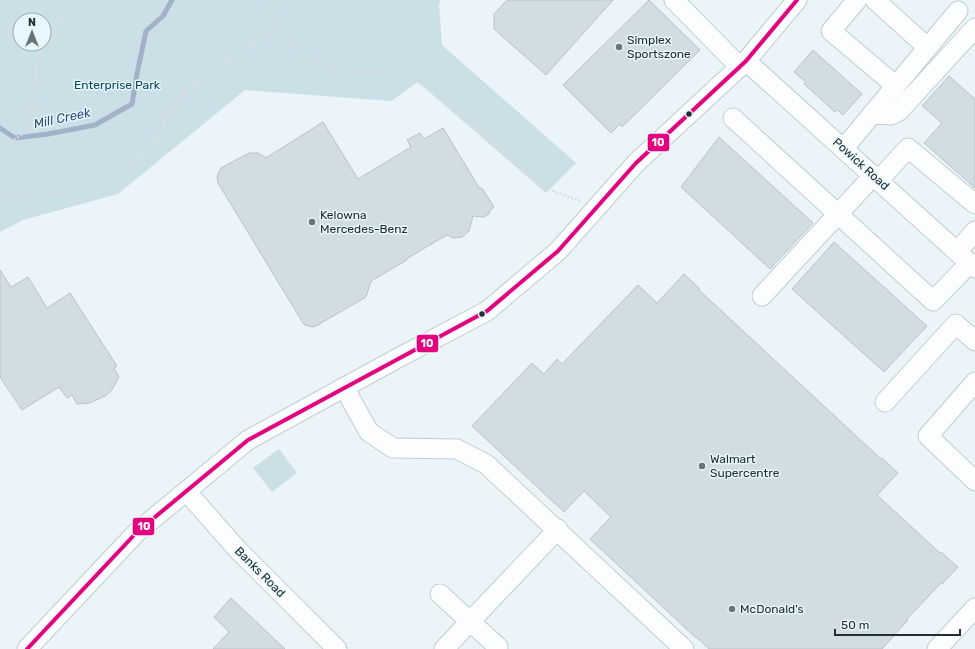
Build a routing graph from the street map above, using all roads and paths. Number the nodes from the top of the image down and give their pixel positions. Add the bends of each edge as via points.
1 (73, 0) edge
2 (270, 0) edge
3 (674, 0) edge
4 (797, 0) edge
5 (857, 0) edge
6 (875, 0) edge
7 (958, 11) dead end
8 (975, 28) edge
9 (276, 32) junction
10 (927, 48) junction
11 (743, 64) junction
12 (896, 86) junction
13 (872, 114) junction
14 (733, 118) dead end
15 (0, 148) edge
16 (844, 148) junction
17 (876, 178) junction
18 (0, 194) edge
19 (975, 204) edge
20 (598, 207) junction
21 (838, 214) junction
22 (975, 231) edge
23 (967, 261) edge
24 (762, 296) dead end
25 (975, 341) edge
26 (975, 382) edge
27 (345, 387) junction
28 (885, 402) dead end
29 (975, 482) edge
30 (187, 492) junction
31 (558, 529) junction
32 (440, 594) dead end
33 (975, 608) edge
34 (470, 622) junction
35 (498, 647) dead end
36 (27, 649) edge
37 (338, 649) edge
38 (444, 649) edge
39 (684, 649) edge
40 (937, 649) edge

1 - 15 path via 38,58 32,129
2 - 9 path
3 - 11 street, Powick Road
4 - 11 street
5 - 12 street via 831,31
6 - 10 street
7 - 10 street
8 - 13 street via 899,111 891,115
9 - 18 path via 239,52 180,95 147,153 136,161 74,190 38,197 3,197
9 - 20 path via 338,72 382,74 418,82 456,108 534,180 556,192
10 - 12 street
11 - 16 street, Powick Road
11 - 20 street via 636,163
12 - 13 street
13 - 16 street
14 - 21 street
16 - 17 street, Powick Road
17 - 19 street via 908,148
17 - 21 street
17 - 23 street, Powick Road
20 - 27 street via 558,251 487,311
21 - 23 street via 933,301
21 - 24 street
22 - 23 street
25 - 28 street via 956,324
26 - 29 street via 928,436
27 - 30 street via 248,440
27 - 31 street via 369,432 393,448 457,448 486,464
30 - 36 street via 137,532
30 - 37 street, Banks Road via 236,548
31 - 34 street
31 - 39 street
32 - 34 street
33 - 40 street
34 - 35 street
34 - 38 street

